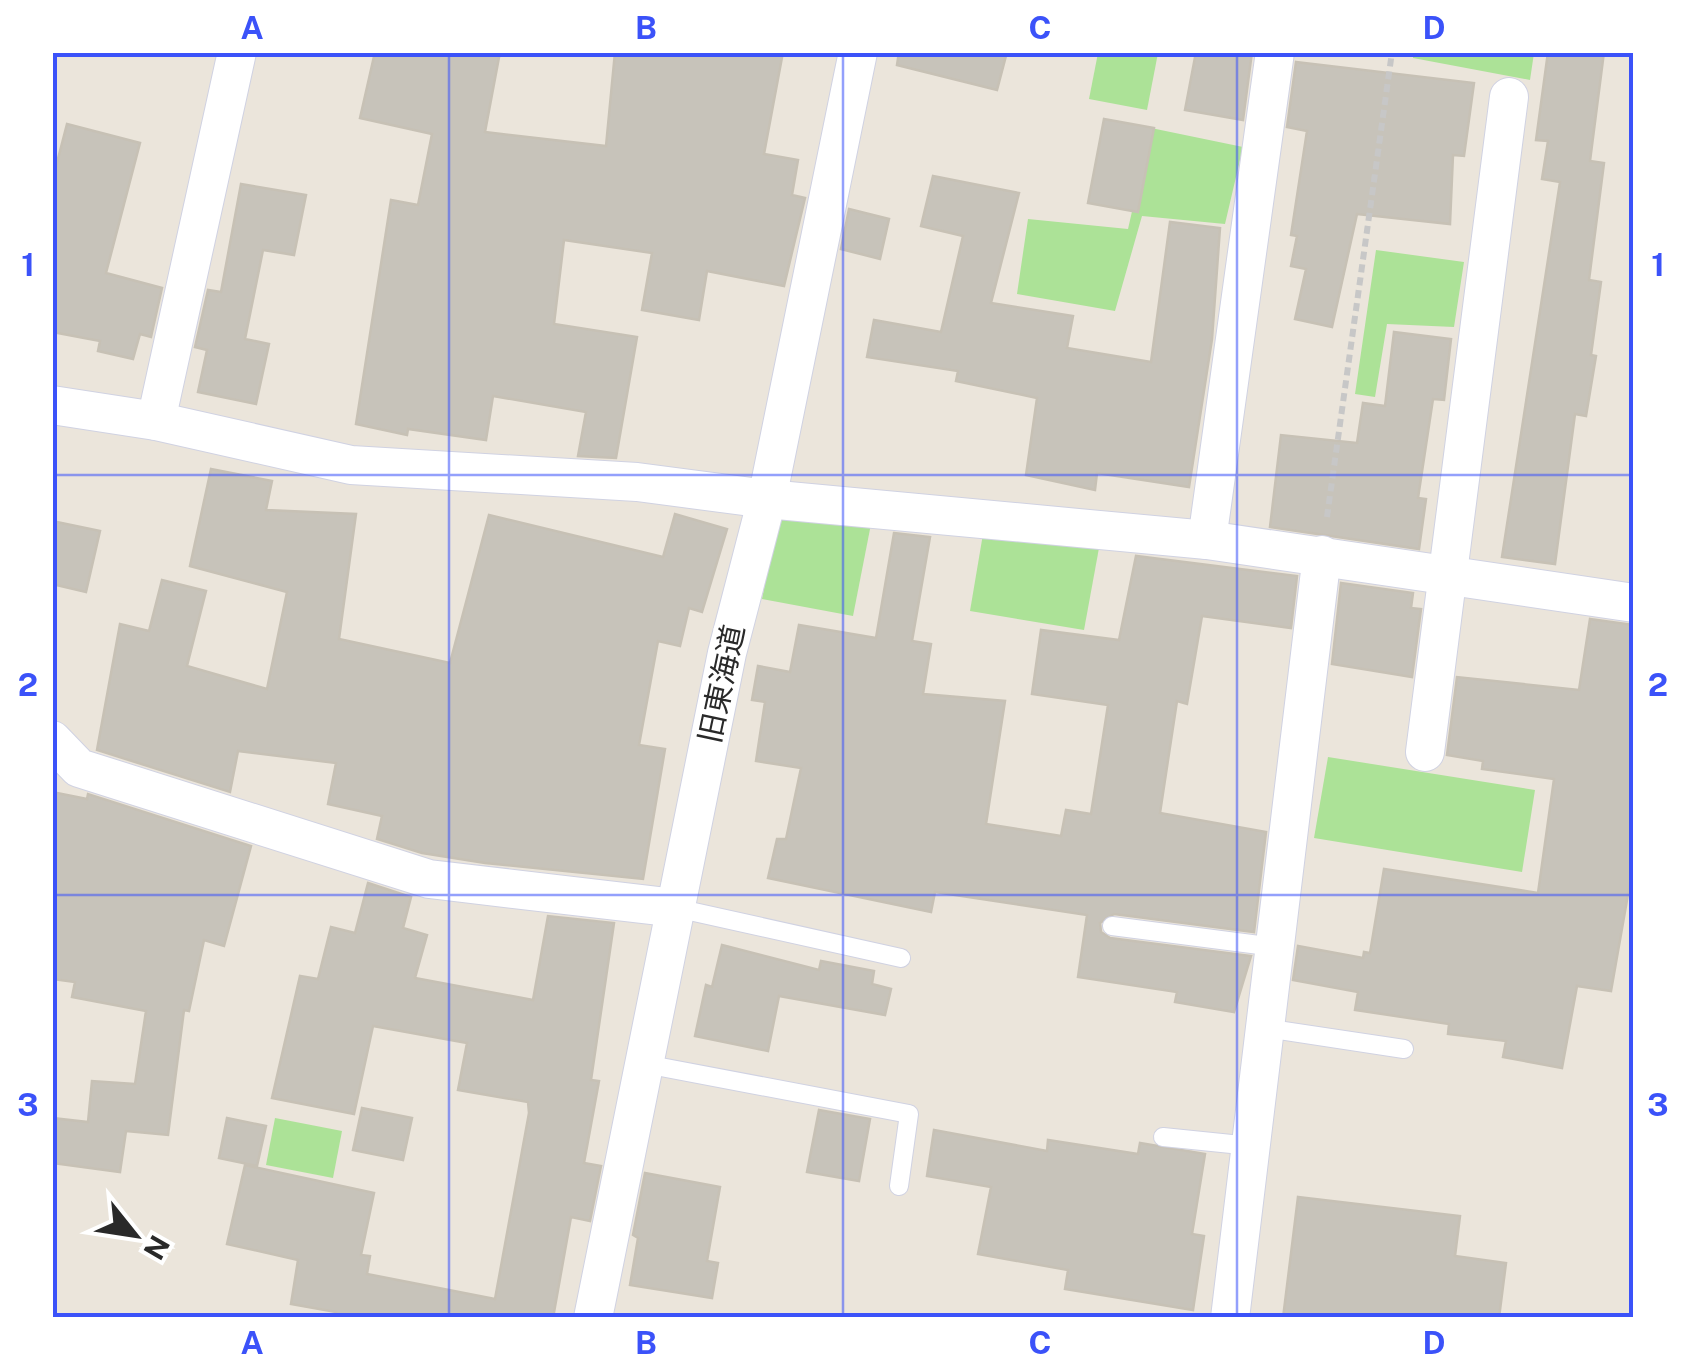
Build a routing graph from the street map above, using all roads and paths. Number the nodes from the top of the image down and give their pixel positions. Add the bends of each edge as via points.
1 (237, 52) edge
2 (858, 52) edge
3 (1276, 52) edge
4 (1392, 52) edge
5 (1509, 97) dead end
6 (52, 405) edge
7 (156, 421) junction
8 (766, 499) junction
9 (1207, 540) junction
10 (1322, 556) junction
11 (1448, 574) junction
12 (1634, 603) edge
13 (52, 740) edge
14 (1426, 752) dead end
15 (676, 908) junction
16 (1112, 926) dead end
17 (1275, 947) junction
18 (902, 958) dead end
19 (1265, 1028) junction
20 (1404, 1049) dead end
21 (644, 1064) junction
22 (1163, 1138) dead end
23 (1251, 1146) junction
24 (900, 1186) dead end
25 (593, 1318) edge
26 (1230, 1318) edge

1 - 7 street
2 - 8 street, 旧東海道
3 - 9 street
4 - 10 path
5 - 11 street
6 - 7 street
7 - 8 street via 351,465 637,482
8 - 9 street
8 - 15 street, 旧東海道
9 - 10 street
10 - 11 street
10 - 17 street
11 - 12 street
11 - 14 street
13 - 15 street via 79,768 429,878
15 - 18 lane
15 - 21 street, 旧東海道
16 - 17 lane
17 - 19 street
19 - 20 lane
19 - 23 street
21 - 24 lane via 910,1114
21 - 25 street, 旧東海道
22 - 23 lane
23 - 26 street

